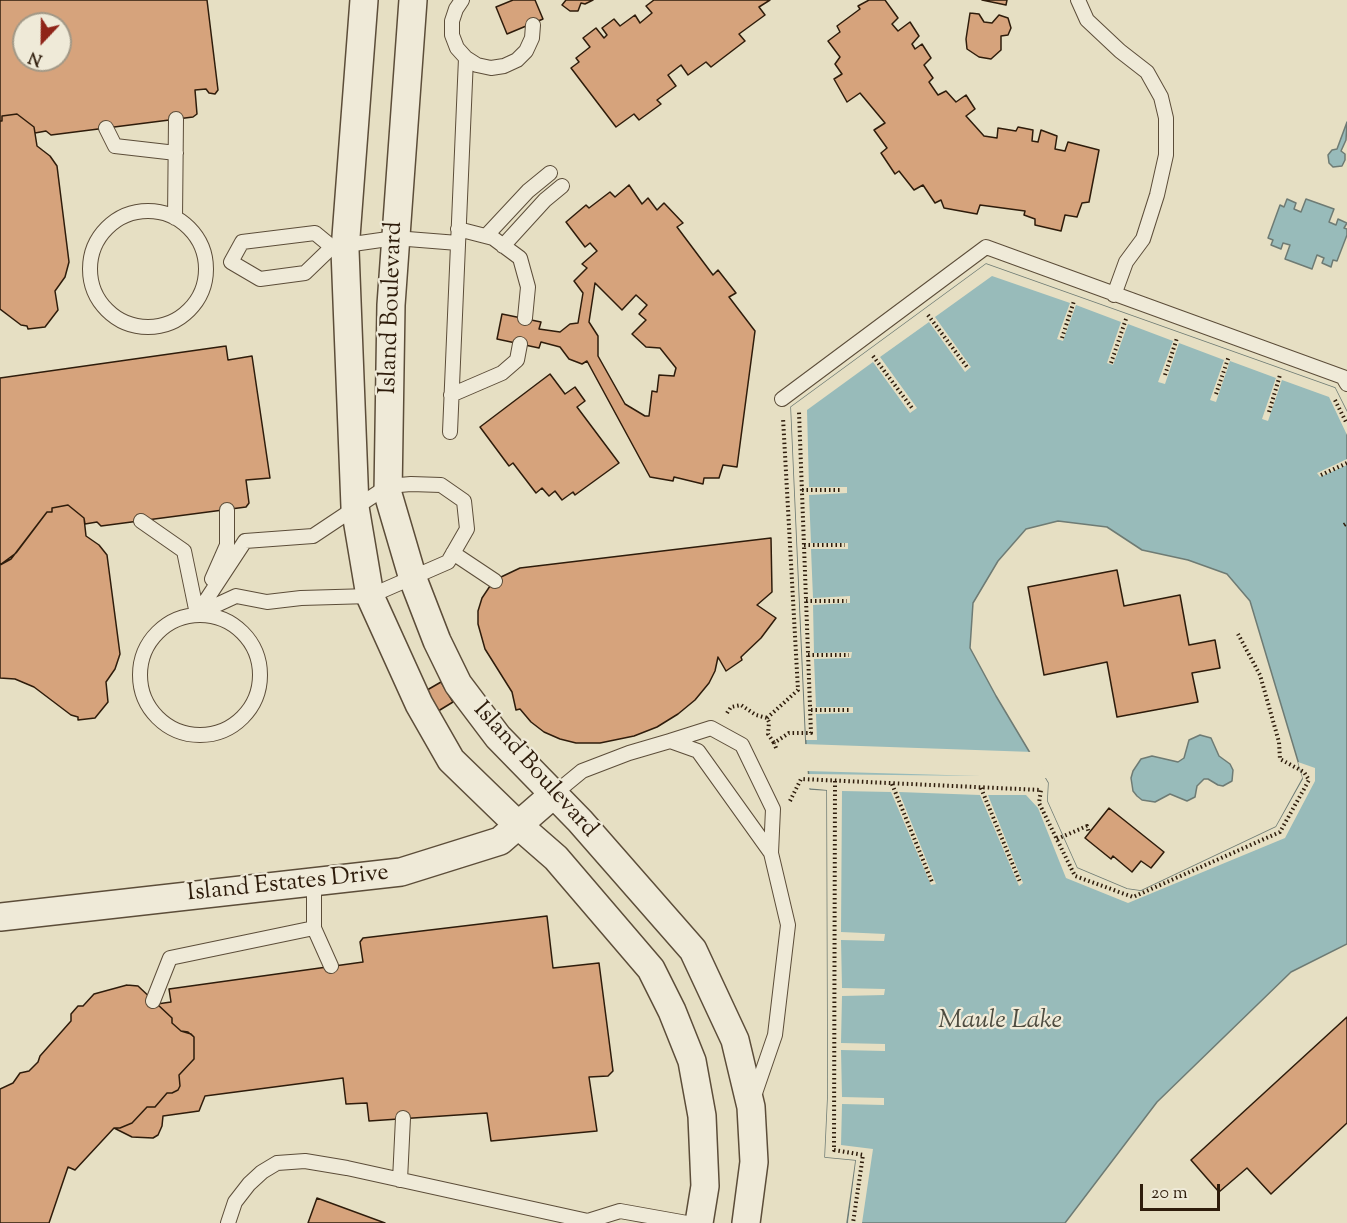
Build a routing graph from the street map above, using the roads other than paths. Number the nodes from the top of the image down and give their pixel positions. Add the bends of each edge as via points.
1 (364, 0) edge
2 (413, 0) edge
3 (462, 0) edge
4 (1078, 0) edge
5 (533, 25) dead end
6 (466, 58) junction
7 (176, 119) dead end
8 (106, 128) dead end
9 (176, 153) junction
10 (550, 173) dead end
11 (562, 186) dead end
12 (175, 218) junction
13 (458, 236) junction
14 (486, 236) junction
15 (395, 238) junction
16 (339, 246) junction
17 (503, 246) junction
18 (206, 262) junction
19 (231, 262) junction
20 (1114, 295) junction
21 (525, 318) dead end
22 (520, 344) dead end
23 (1347, 384) edge
24 (452, 395) junction
25 (782, 399) road end
26 (450, 432) dead end
27 (388, 486) junction
28 (355, 507) junction
29 (227, 510) dead end
30 (141, 521) dead end
31 (453, 553) junction
32 (413, 579) junction
33 (495, 580) dead end
34 (370, 596) junction
35 (197, 614) junction
36 (670, 741) junction
37 (554, 794) junction
38 (517, 824) junction
39 (771, 853) junction
40 (314, 882) junction
41 (0, 917) edge
42 (314, 928) junction
43 (331, 966) dead end
44 (153, 1001) dead end
45 (751, 1107) junction
46 (403, 1118) dead end
47 (400, 1180) junction
48 (589, 1222) edge
49 (228, 1223) edge
50 (687, 1223) edge
51 (699, 1223) edge
52 (746, 1223) edge

1 - 16 street, Island Boulevard
2 - 15 street, Island Boulevard
3 - 6 lane via 452,21 452,35
4 - 20 lane via 1087,20 1147,72 1161,97 1166,118 1166,154 1157,195 1143,239 1126,262
5 - 6 lane via 532,38 517,60 491,68
6 - 13 lane
7 - 9 lane
8 - 9 lane via 115,146
9 - 12 lane
10 - 14 lane
11 - 17 lane
12 - 18 lane via 196,236
12 - 18 lane via 140,211 107,227 90,259 95,295 105,310 137,327 156,328 173,323 200,298 206,281
13 - 14 lane
13 - 15 lane
13 - 24 lane
14 - 17 lane
15 - 16 lane
15 - 27 street, Island Boulevard
16 - 19 lane via 305,273 260,279
16 - 19 lane via 315,233 242,242
16 - 28 street, Island Boulevard
17 - 21 lane via 520,258 528,287
18 - 19 lane
20 - 23 lane via 1343,377
20 - 25 lane via 986,247
22 - 24 lane via 517,360 502,373
24 - 26 lane
27 - 28 lane
27 - 31 lane via 441,485 464,501 467,529
27 - 32 street, Island Boulevard
28 - 34 street, Island Boulevard
28 - 35 lane via 313,537 245,541
29 - 35 lane via 227,545
30 - 35 lane via 184,551
31 - 32 lane via 448,562
31 - 33 lane
32 - 34 lane
32 - 37 street, Island Boulevard via 458,684 498,737
34 - 35 lane via 267,602 236,596
34 - 38 street, Island Boulevard via 419,704 451,760
35 - 35 lane via 162,627 149,641 141,659 139,678 152,713 184,734 203,736 222,732 251,709 259,692 261,673 257,654 234,625
36 - 37 lane via 582,771
36 - 39 lane via 698,751
36 - 39 lane via 711,728 741,745 773,809
37 - 38 street, Island Estates Drive
37 - 45 street, Island Boulevard via 693,950 735,1040
38 - 40 street, Island Estates Drive via 500,841 401,872
38 - 51 street, Island Boulevard via 556,858 651,969 672,1011 692,1061 702,1116 705,1186
39 - 45 lane via 788,925 775,1035
40 - 41 street, Island Estates Drive
40 - 42 lane
42 - 43 lane
42 - 44 lane via 170,958
45 - 52 street, Island Boulevard via 754,1162
46 - 47 lane
47 - 48 lane
47 - 49 lane via 304,1161 277,1163 249,1184 235,1202
48 - 50 lane via 620,1211

